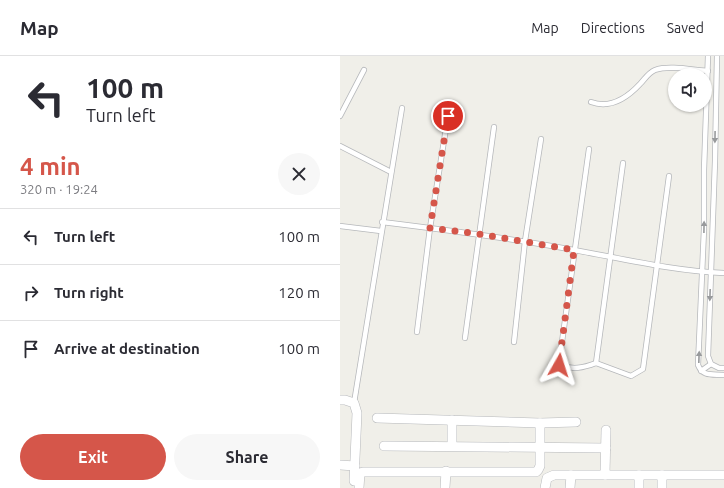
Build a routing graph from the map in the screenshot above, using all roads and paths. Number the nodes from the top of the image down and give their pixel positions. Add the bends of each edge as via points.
1 (708, 56) edge
2 (717, 56) edge
3 (708, 68) edge
4 (668, 69) edge
5 (364, 70) dead end
6 (591, 102) dead end
7 (402, 108) dead end
8 (706, 112) edge
9 (340, 116) edge
10 (448, 116) dead end
11 (706, 118) junction
12 (715, 119) junction
13 (494, 127) dead end
14 (541, 139) dead end
15 (340, 146) edge
16 (589, 149) dead end
17 (623, 163) dead end
18 (391, 172) junction
19 (669, 176) dead end
20 (382, 222) junction
21 (340, 226) edge
22 (430, 228) junction
23 (381, 231) junction
24 (479, 234) junction
25 (525, 241) junction
26 (574, 250) junction
27 (610, 257) junction
28 (656, 265) junction
29 (702, 272) junction
30 (711, 273) junction
31 (724, 273) edge
32 (417, 332) dead end
33 (465, 338) dead end
34 (514, 342) dead end
35 (596, 363) junction
36 (711, 364) junction
37 (724, 368) edge
38 (701, 371) junction
39 (724, 375) edge
40 (340, 400) edge
41 (354, 403) junction
42 (377, 418) dead end
43 (452, 420) junction
44 (576, 422) dead end
45 (540, 423) junction
46 (606, 430) dead end
47 (384, 446) dead end
48 (452, 446) junction
49 (540, 447) junction
50 (606, 448) junction
51 (340, 465) edge
52 (355, 466) junction
53 (538, 470) junction
54 (446, 471) junction
55 (571, 475) junction
56 (605, 475) junction
57 (639, 475) junction
58 (662, 475) junction
59 (724, 475) edge
60 (547, 478) junction
61 (354, 488) edge
62 (359, 488) edge
63 (445, 488) edge
64 (545, 488) edge
65 (570, 488) edge
66 (639, 488) edge
67 (662, 488) edge

1 - 3 lane
2 - 12 lane
4 - 6 lane via 655,70 648,74 632,92 616,102 603,105
5 - 9 lane
7 - 18 lane
8 - 11 lane
10 - 22 lane
11 - 12 lane
29 -> 11 lane
12 -> 30 lane
13 - 24 lane
14 - 25 lane
15 - 18 lane
16 - 26 lane
17 - 27 lane
18 - 20 lane
19 - 28 lane
20 - 22 lane
20 - 23 lane
21 - 23 lane
22 - 24 lane
22 - 32 lane
23 - 41 lane
24 - 25 lane
24 - 33 lane
25 - 26 lane
25 - 34 lane
26 - 27 lane
26 - 35 lane via 559,365 582,368
27 - 28 lane
27 - 35 lane
28 - 29 lane
28 - 35 lane via 643,369 631,376
29 - 30 lane
38 -> 29 lane via 698,365
30 - 31 lane
30 -> 36 lane via 708,356
36 - 37 lane
36 - 38 lane
38 - 39 lane via 705,374
40 - 41 street
41 - 52 street via 357,413
42 - 43 street
43 - 45 street
43 - 48 street
44 - 45 street
45 - 49 street
46 - 50 street
47 - 48 street
48 - 49 street
49 - 50 street
49 - 53 street
50 - 56 street
51 - 52 street
52 - 61 street
53 - 54 street via 532,473
53 - 60 street
54 - 62 street via 363,472 359,476
54 - 63 street
55 - 56 street
55 - 60 street via 554,475
55 - 65 street
56 - 57 street
57 - 58 street
57 - 66 street
58 - 59 street
58 - 67 street
60 - 64 street

